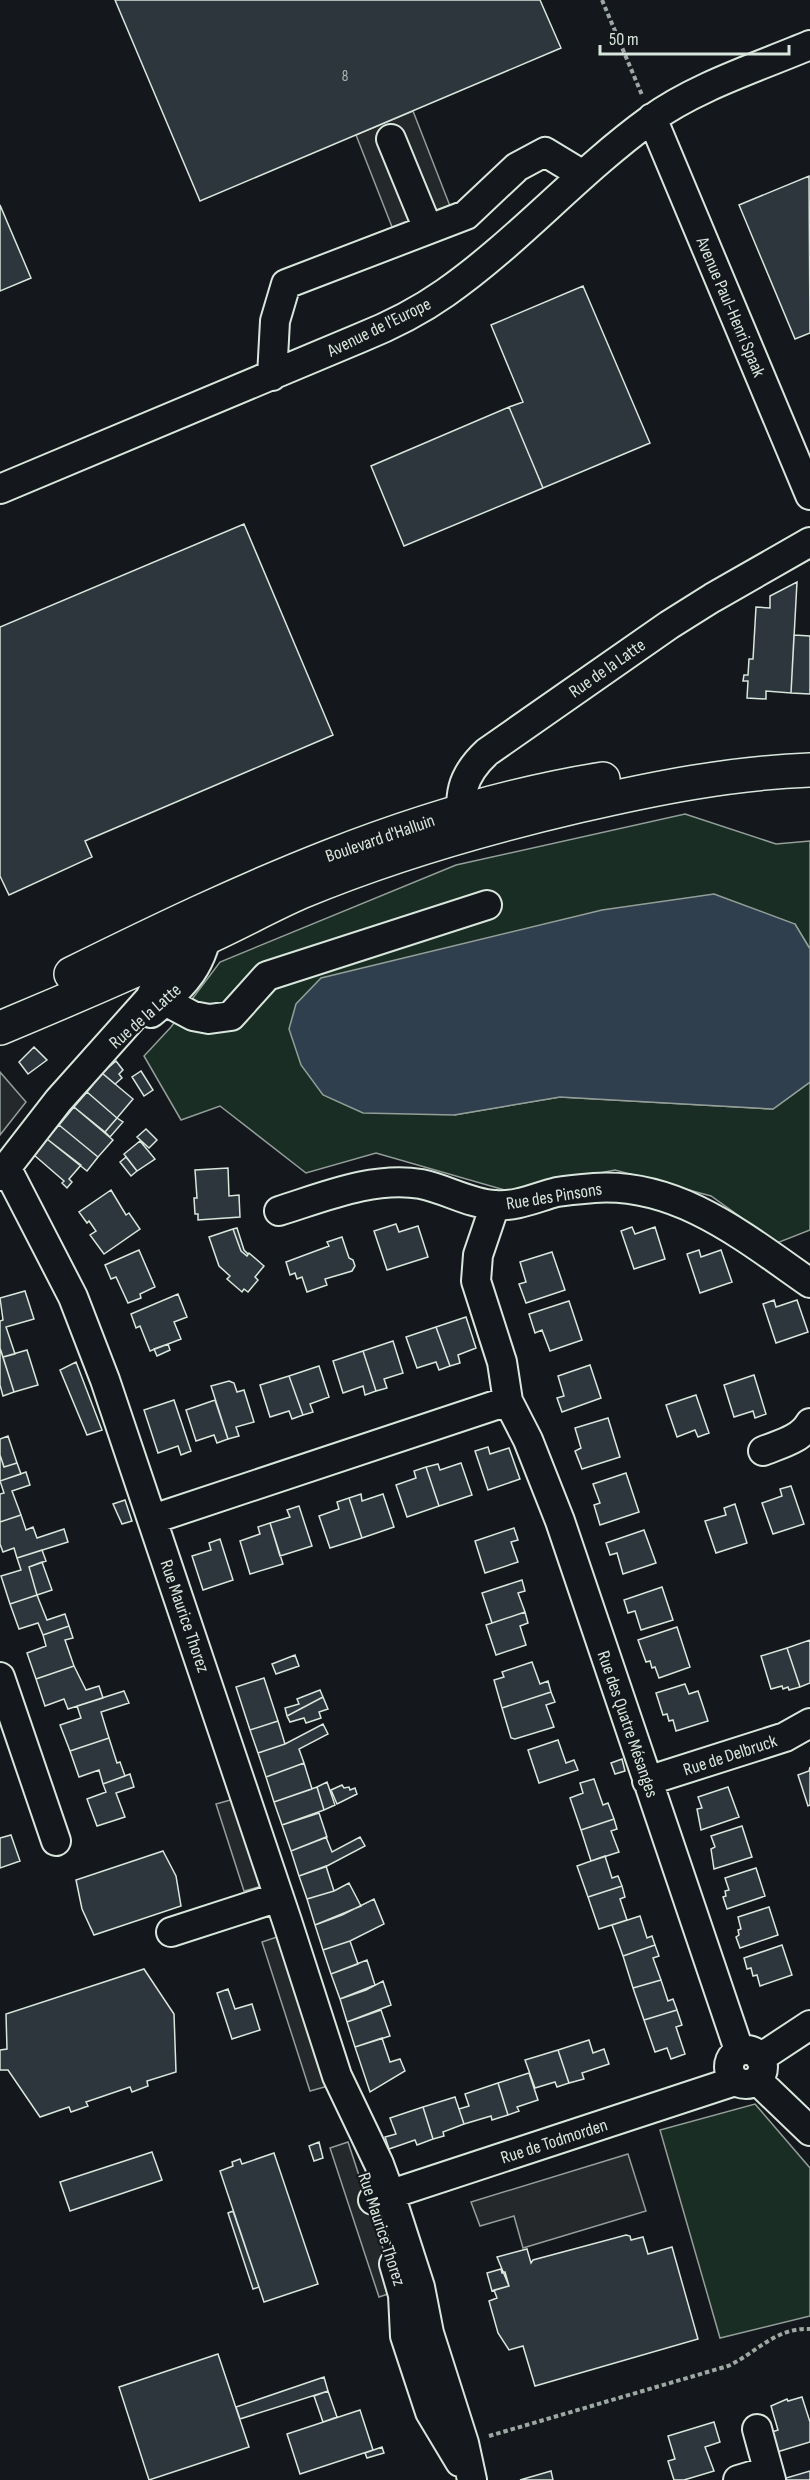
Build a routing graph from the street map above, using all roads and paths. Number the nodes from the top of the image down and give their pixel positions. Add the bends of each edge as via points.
1 (602, 0) edge
2 (810, 45) edge
3 (652, 118) junction
4 (391, 139) dead end
5 (583, 175) junction
6 (428, 229) junction
7 (272, 376) junction
8 (0, 489) edge
9 (810, 495) edge
10 (810, 542) edge
11 (799, 770) edge
12 (461, 823) junction
13 (487, 904) dead end
14 (208, 922) junction
15 (167, 941) junction
16 (165, 1001) junction
17 (0, 1010) edge
18 (0, 1028) edge
19 (98, 1055) junction
20 (3, 1171) edge
21 (495, 1205) junction
22 (279, 1211) dead end
23 (810, 1283) edge
24 (508, 1401) junction
25 (810, 1423) edge
26 (763, 1451) dead end
27 (153, 1519) junction
28 (0, 1677) edge
29 (810, 1723) edge
30 (647, 1781) junction
31 (56, 1841) dead end
32 (279, 1897) junction
33 (171, 1932) dead end
34 (810, 2025) edge
35 (748, 2067) junction
36 (810, 2131) edge
37 (382, 2197) junction
38 (810, 2329) edge
39 (757, 2428) dead end
40 (464, 2443) junction
41 (770, 2476) edge
42 (467, 2480) edge
43 (472, 2480) edge
44 (738, 2480) edge

1 - 3 path
2 - 3 street, Avenue de l'Europe via 703,90
3 - 5 street, Avenue de l'Europe
3 - 9 street, Avenue Paul-Henri Spaak
4 - 6 street
5 - 6 street via 545,152 517,167 466,215
5 - 7 street, Avenue de l'Europe via 466,278 427,305
6 - 7 street via 286,284 275,321
7 - 8 street, Avenue de l'Europe
10 - 12 street, Rue de la Latte via 678,619 487,752 465,780
11 - 12 main road, Boulevard d'Halluin via 717,768 632,774 541,791
12 - 14 main road, Boulevard d'Halluin via 338,852
13 - 16 street via 267,976 231,1016 193,1016
14 - 15 main road, Boulevard d'Halluin
14 - 16 street, Rue de la Latte via 196,966
15 - 17 main road, Boulevard d'Halluin
15 - 18 main road, Boulevard d'Halluin
15 - 19 street, Rue de la Latte via 163,973 150,998
16 - 19 street, Rue de la Latte
19 - 20 street, Rue de la Latte
20 - 27 street, Rue Maurice Thorez via 51,1253 85,1327
21 - 22 street, Rue des Pinsons via 424,1185 395,1182 357,1188
21 - 23 street, Rue des Pinsons via 557,1192 630,1189 685,1204 714,1217
21 - 24 street, Rue des Quatre Mésanges via 478,1255 476,1281 502,1362
24 - 27 street
24 - 30 street, Rue des Quatre Mésanges via 560,1521
25 - 26 street via 793,1439
27 - 32 street, Rue Maurice Thorez
28 - 31 street
29 - 30 street, Rue de Delbruck via 785,1737
30 - 35 street, Rue des Quatre Mésanges
32 - 33 street
32 - 37 street, Rue Maurice Thorez via 337,2076 376,2157
34 - 35 street, Rue de Todmorden
35 - 36 street
35 - 37 street, Rue de Todmorden
37 - 40 street, Rue Maurice Thorez via 420,2287 429,2333
37 - 42 street, Rue Maurice Thorez via 402,2286 405,2336 430,2412 458,2457
38 - 40 path via 781,2333 728,2366
39 - 41 street
40 - 43 street, Rue Maurice Thorez
41 - 44 street

